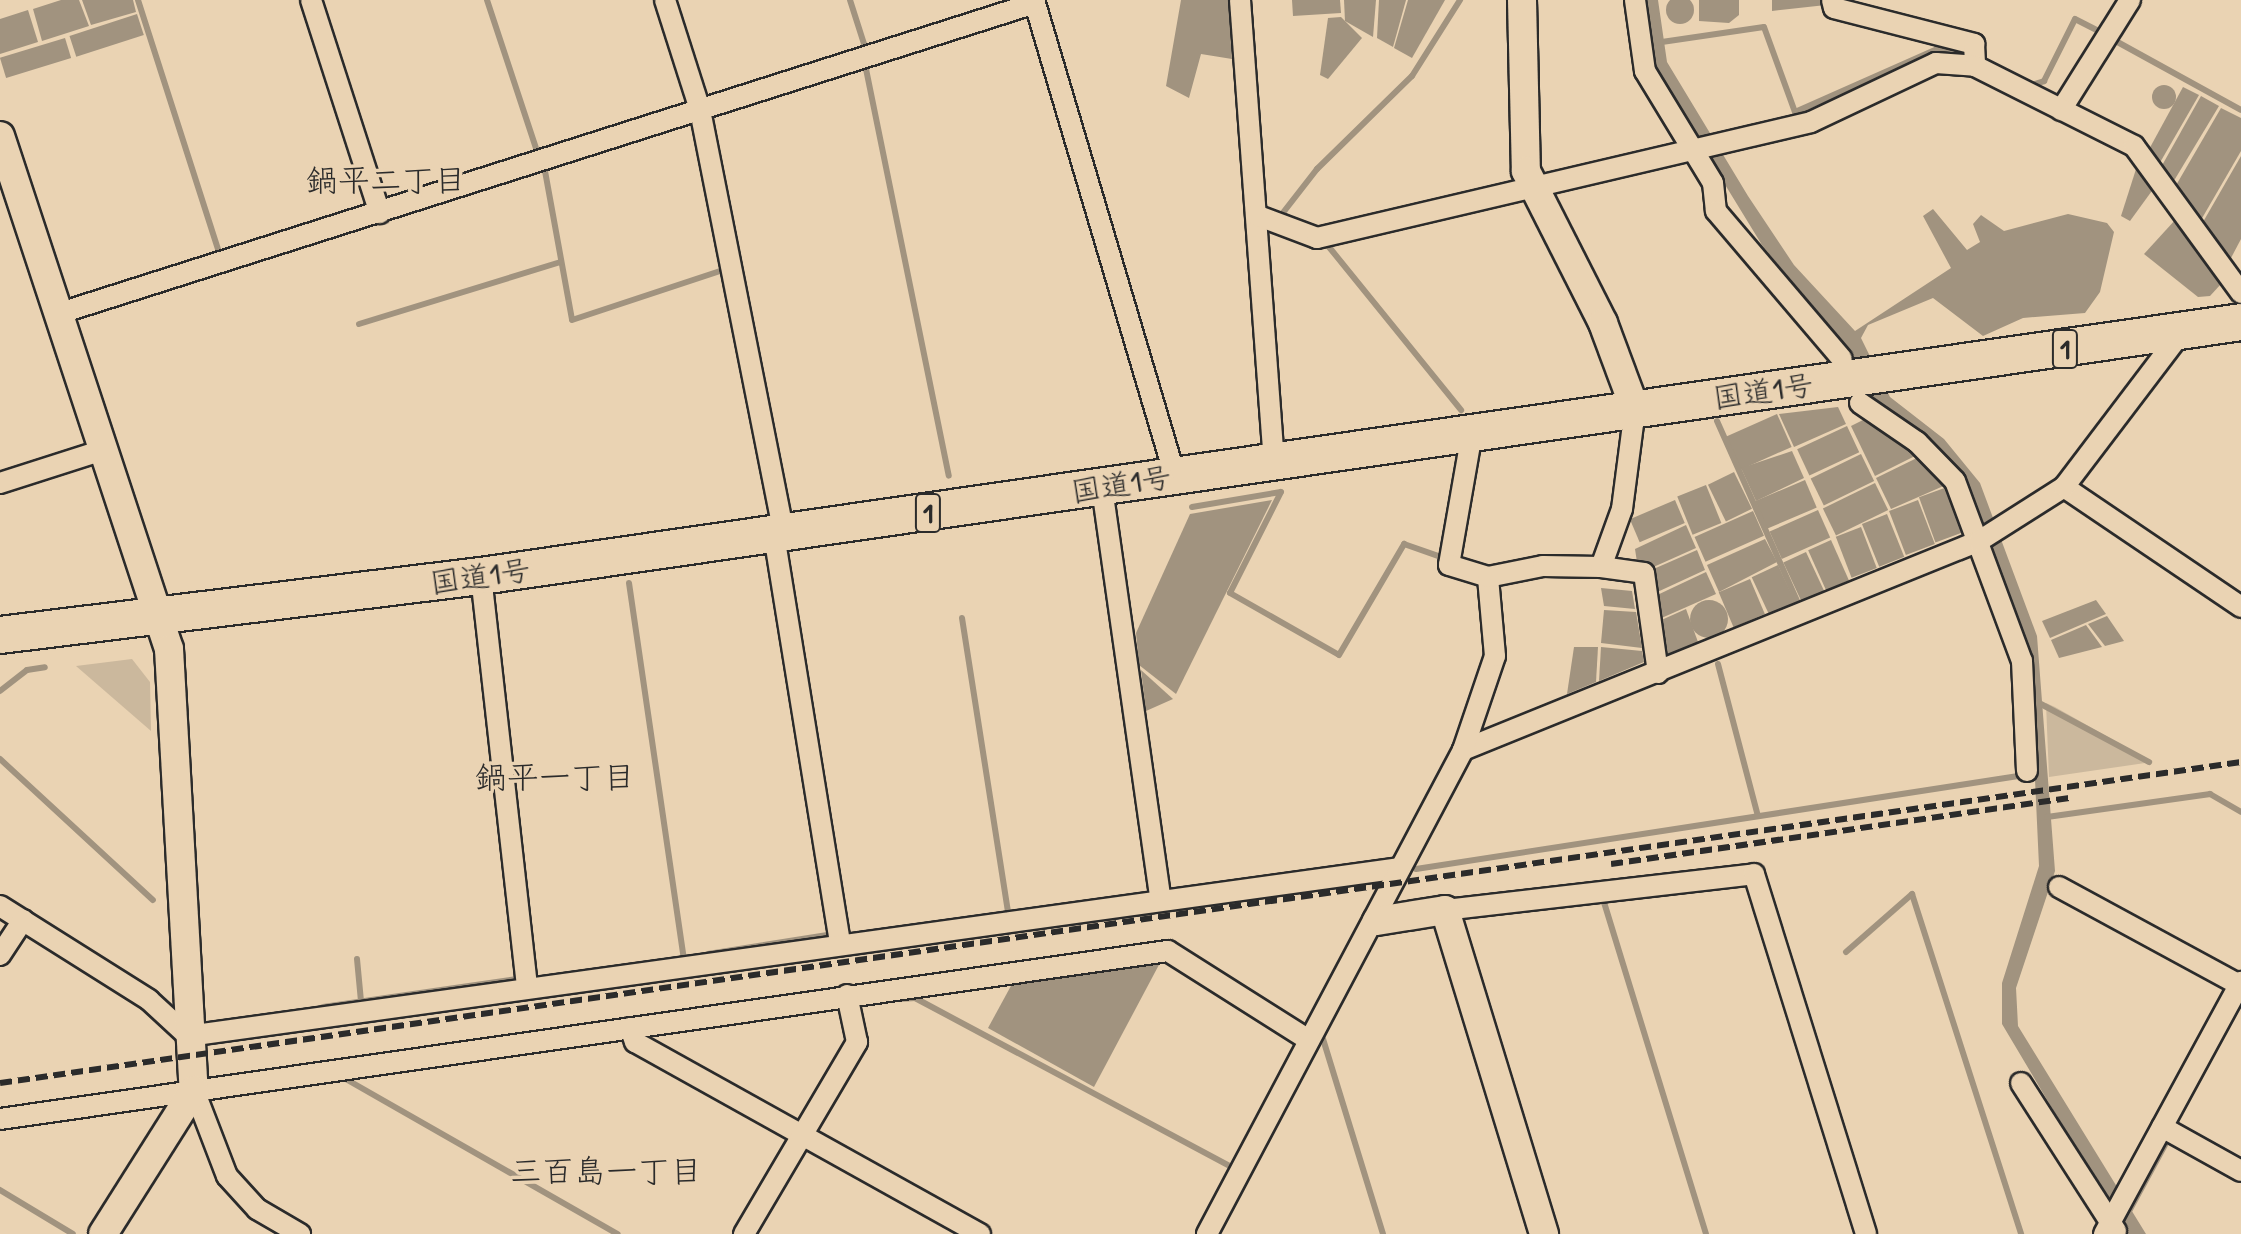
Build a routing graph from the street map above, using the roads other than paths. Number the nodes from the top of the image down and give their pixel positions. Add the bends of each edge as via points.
1 (311, 0) edge
2 (665, 0) edge
3 (1240, 0) edge
4 (1522, 0) edge
5 (1635, 0) edge
6 (1832, 0) edge
7 (2130, 0) edge
8 (1034, 2) edge
9 (1975, 66) junction
10 (700, 110) junction
11 (2061, 110) junction
12 (0, 136) edge
13 (1695, 151) junction
14 (1531, 184) junction
15 (380, 213) junction
16 (1256, 215) junction
17 (2241, 293) edge
18 (57, 314) junction
19 (2241, 322) edge
20 (2180, 334) junction
21 (1852, 380) junction
22 (1635, 409) junction
23 (1472, 433) junction
24 (100, 451) junction
25 (1274, 461) junction
26 (1175, 476) junction
27 (0, 483) edge
28 (2064, 487) junction
29 (1102, 488) junction
30 (779, 534) junction
31 (1979, 541) junction
32 (1601, 567) junction
33 (481, 576) junction
34 (1488, 577) junction
35 (2241, 607) edge
36 (154, 618) junction
37 (0, 635) edge
38 (1658, 673) junction
39 (1463, 750) junction
40 (2027, 771) dead end
41 (1400, 868) junction
42 (2059, 887) dead end
43 (1160, 898) junction
44 (0, 906) edge
45 (1445, 910) junction
46 (23, 920) junction
47 (1377, 921) junction
48 (840, 944) junction
49 (0, 955) edge
50 (2240, 984) edge
51 (527, 986) junction
52 (847, 995) junction
53 (630, 1028) junction
54 (188, 1036) junction
55 (1309, 1040) junction
56 (2021, 1083) dead end
57 (194, 1090) junction
58 (0, 1119) edge
59 (2162, 1127) junction
60 (801, 1135) junction
61 (2241, 1171) edge
62 (1220, 1224) edge
63 (2111, 1226) edge
64 (103, 1234) edge
65 (300, 1234) edge
66 (744, 1234) edge
67 (980, 1234) edge
68 (1207, 1234) edge
69 (1544, 1234) edge
70 (1866, 1234) edge

1 - 15 street
2 - 10 street
3 - 16 street
4 - 14 street
5 - 13 street via 1645,71
6 - 9 street via 1834,8 1974,44
7 - 11 street
8 - 10 street
8 - 26 street
9 - 11 street
9 - 13 street via 1936,63 1811,122
10 - 15 street
10 - 30 street
11 - 17 street via 2134,146
12 - 18 street
13 - 14 street
13 - 21 street via 1713,183 1716,211
14 - 16 street via 1317,238
14 - 22 street via 1603,323
15 - 18 street
16 - 25 street
18 - 24 street
19 - 20 highway, 国道1号 / 1
20 - 21 highway, 国道1号 / 1
20 - 28 street
21 - 22 highway, 国道1号 / 1
21 - 31 street via 1955,481
22 - 23 highway, 国道1号 / 1
22 - 32 street via 1622,509
23 - 25 highway, 国道1号 / 1
23 - 34 street via 1449,565
24 - 27 street
24 - 36 street
25 - 26 highway, 国道1号 / 1
26 - 29 highway, 国道1号 / 1
28 - 31 street
28 - 35 street
29 - 30 highway, 国道1号 / 1
29 - 43 street
30 - 33 highway, 国道1号 / 1
30 - 48 street
31 - 38 street
31 - 40 street via 2022,661
32 - 34 street via 1543,566
32 - 38 street via 1644,573
33 - 36 highway, 国道1号 / 1
33 - 51 street
34 - 39 street via 1495,656
36 - 37 highway, 国道1号 / 1
36 - 54 street via 169,649
38 - 39 street
39 - 41 street
41 - 43 street
41 - 47 street
42 - 50 street
43 - 48 street
44 - 46 street
45 - 47 street
45 - 69 street
45 - 70 street via 1754,874
46 - 49 street
46 - 54 street via 149,1000
47 - 55 street
48 - 51 street
50 - 59 street
51 - 54 street
52 - 53 street
52 - 55 street via 1168,951
52 - 60 street via 857,1042
53 - 57 street
53 - 60 street via 635,1042
54 - 57 street
55 - 62 street
56 - 63 street
57 - 58 street
57 - 64 street
57 - 65 street via 227,1176 257,1209
59 - 61 street
59 - 63 street
60 - 66 street
60 - 67 street
62 - 68 street

